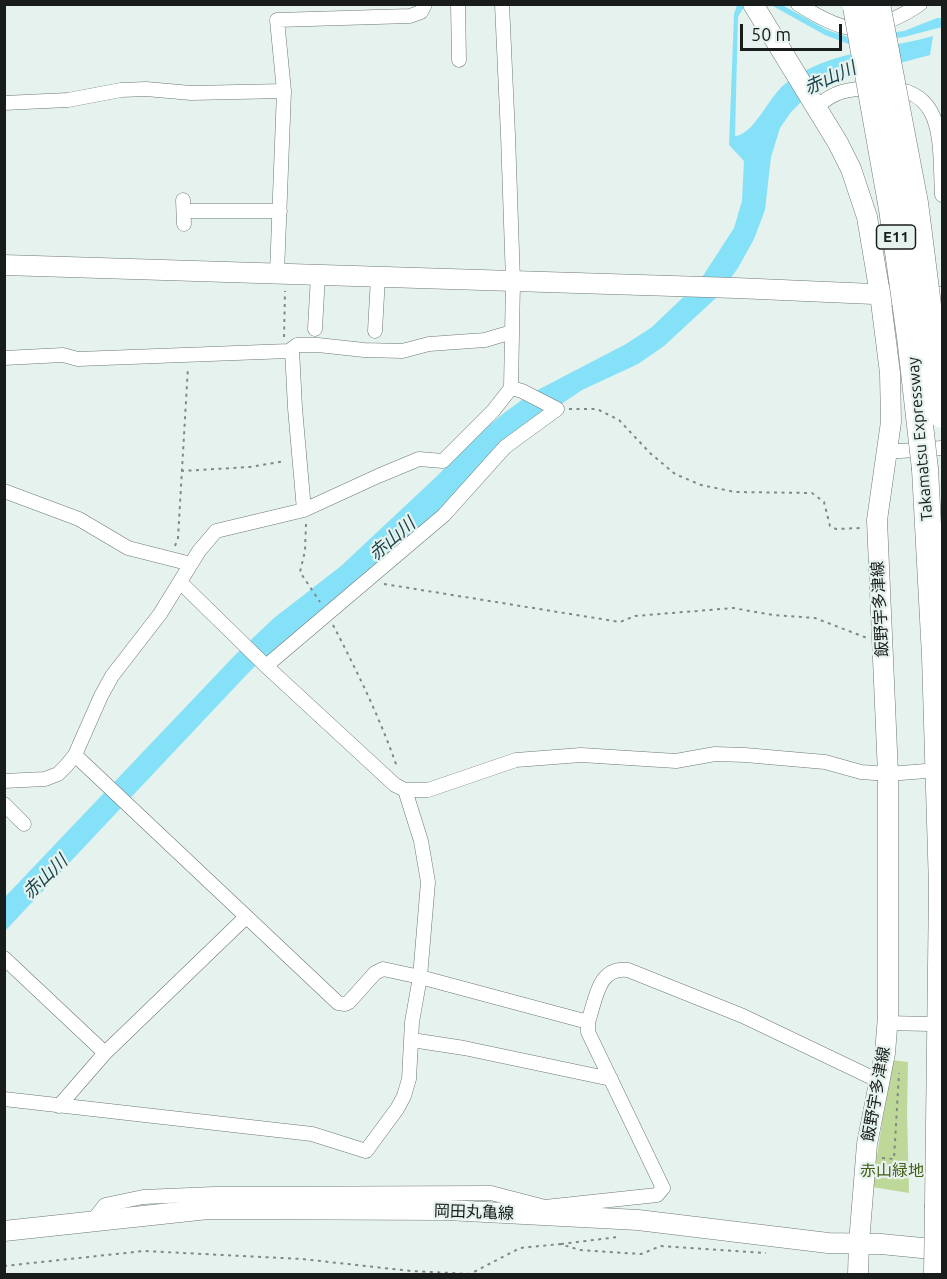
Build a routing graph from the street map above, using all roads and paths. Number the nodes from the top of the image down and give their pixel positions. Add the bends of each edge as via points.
1 (425, 4) edge
2 (458, 4) edge
3 (502, 4) edge
4 (753, 4) edge
5 (798, 4) edge
6 (917, 5) edge
7 (863, 6) edge
8 (459, 60) dead end
9 (284, 91) junction
10 (4, 103) edge
11 (815, 105) junction
12 (942, 195) edge
13 (184, 211) dead end
14 (280, 212) junction
15 (4, 265) edge
16 (281, 274) junction
17 (318, 275) junction
18 (378, 277) junction
19 (513, 282) junction
20 (880, 294) junction
21 (942, 297) edge
22 (315, 329) dead end
23 (375, 331) dead end
24 (512, 332) junction
25 (288, 350) junction
26 (189, 355) junction
27 (4, 358) edge
28 (517, 389) junction
29 (557, 409) junction
30 (942, 415) edge
31 (942, 448) edge
32 (886, 452) junction
33 (299, 458) junction
34 (181, 471) junction
35 (4, 491) edge
36 (304, 510) junction
37 (877, 526) junction
38 (169, 558) junction
39 (191, 564) junction
40 (366, 581) junction
41 (180, 582) junction
42 (327, 613) junction
43 (882, 644) junction
44 (266, 666) junction
45 (75, 755) junction
46 (926, 771) dead end
47 (888, 774) junction
48 (4, 781) edge
49 (405, 790) junction
50 (4, 804) edge
51 (24, 824) dead end
52 (246, 917) junction
53 (4, 958) edge
54 (420, 976) junction
55 (588, 1022) junction
56 (887, 1023) junction
57 (929, 1024) dead end
58 (412, 1040) junction
59 (105, 1053) junction
60 (899, 1068) dead end
61 (611, 1079) junction
62 (879, 1080) junction
63 (4, 1099) edge
64 (59, 1106) junction
65 (867, 1157) junction
66 (543, 1211) junction
67 (638, 1220) junction
68 (4, 1231) edge
69 (859, 1243) junction
70 (560, 1244) junction
71 (942, 1250) edge
72 (766, 1253) dead end
73 (4, 1266) edge
74 (858, 1271) edge
75 (937, 1275) edge

1 - 9 street via 420,12 410,16 276,20
2 - 8 street
3 - 19 street
4 - 11 main road, 飯野宇多津線
5 - 6 street via 846,28 861,30 900,17
7 - 30 highway, Takamatsu Expressway / E11, bridge via 915,203
7 - 75 highway, Takamatsu Expressway / E11, bridge via 925,469 942,887
9 - 10 street via 121,90 68,100
9 - 14 street
11 - 12 street via 828,96 857,88 883,87 919,96 926,102 938,129
11 - 20 main road, 飯野宇多津線 via 838,142 858,189
13 - 14 street
14 - 16 street
15 - 16 main road
16 - 17 main road
16 - 25 path
17 - 18 main road
17 - 22 street
18 - 19 main road
18 - 23 street
19 - 20 main road
19 - 24 street
20 - 21 main road
20 - 32 main road, 飯野宇多津線 via 890,373 891,422
24 - 25 street via 485,340 429,344 402,351 318,345 297,345
24 - 28 street
25 - 26 street
25 - 33 street
26 - 27 street
26 - 34 path
28 - 29 street
28 - 36 street via 443,461 419,459
29 - 37 path via 597,409 619,420 675,474 701,485 735,492 812,493 824,502 830,526
29 - 40 street via 505,447 444,515
31 - 32 street
32 - 37 main road, 飯野宇多津線
33 - 34 path via 250,467
33 - 36 street
34 - 38 path via 178,538
35 - 38 street via 79,519 128,548
36 - 39 street via 216,531
36 - 42 path via 307,531 300,572
37 - 43 main road, 飯野宇多津線
38 - 39 street
39 - 41 street
40 - 42 street
40 - 43 path via 620,622 635,616 734,608 815,618
41 - 44 street
41 - 45 street via 112,676
42 - 44 street
42 - 49 path via 361,679
43 - 47 main road, 飯野宇多津線
44 - 49 street
45 - 48 street via 58,774 45,779
45 - 52 street
46 - 47 street
47 - 49 street via 825,762 745,755 715,754 676,760 581,755 516,760 428,790
47 - 56 main road, 飯野宇多津線
49 - 54 street via 421,841 428,882
50 - 51 street
52 - 54 street via 338,1003 349,1002 383,969
52 - 59 street
53 - 59 street
54 - 55 street
54 - 58 street
55 - 61 street via 588,1032
55 - 62 street via 608,973 628,970 743,1016
56 - 57 street
56 - 62 main road, 飯野宇多津線
58 - 61 street
58 - 64 street via 404,1096 366,1151 312,1134
59 - 64 street
60 - 65 path via 894,1159
61 - 66 street via 663,1188 657,1195
62 - 65 main road, 飯野宇多津線
63 - 64 street
65 - 69 main road, 飯野宇多津線
66 - 67 main road, 岡田丸亀線
66 - 68 main road, 岡田丸亀線 via 208,1209
67 - 69 main road, 岡田丸亀線
67 - 70 path via 633,1235
69 - 71 main road, 岡田丸亀線
69 - 74 main road, 飯野宇多津線
70 - 72 path via 580,1250 641,1254 661,1246
70 - 73 path via 520,1248 470,1274 302,1258 144,1251

